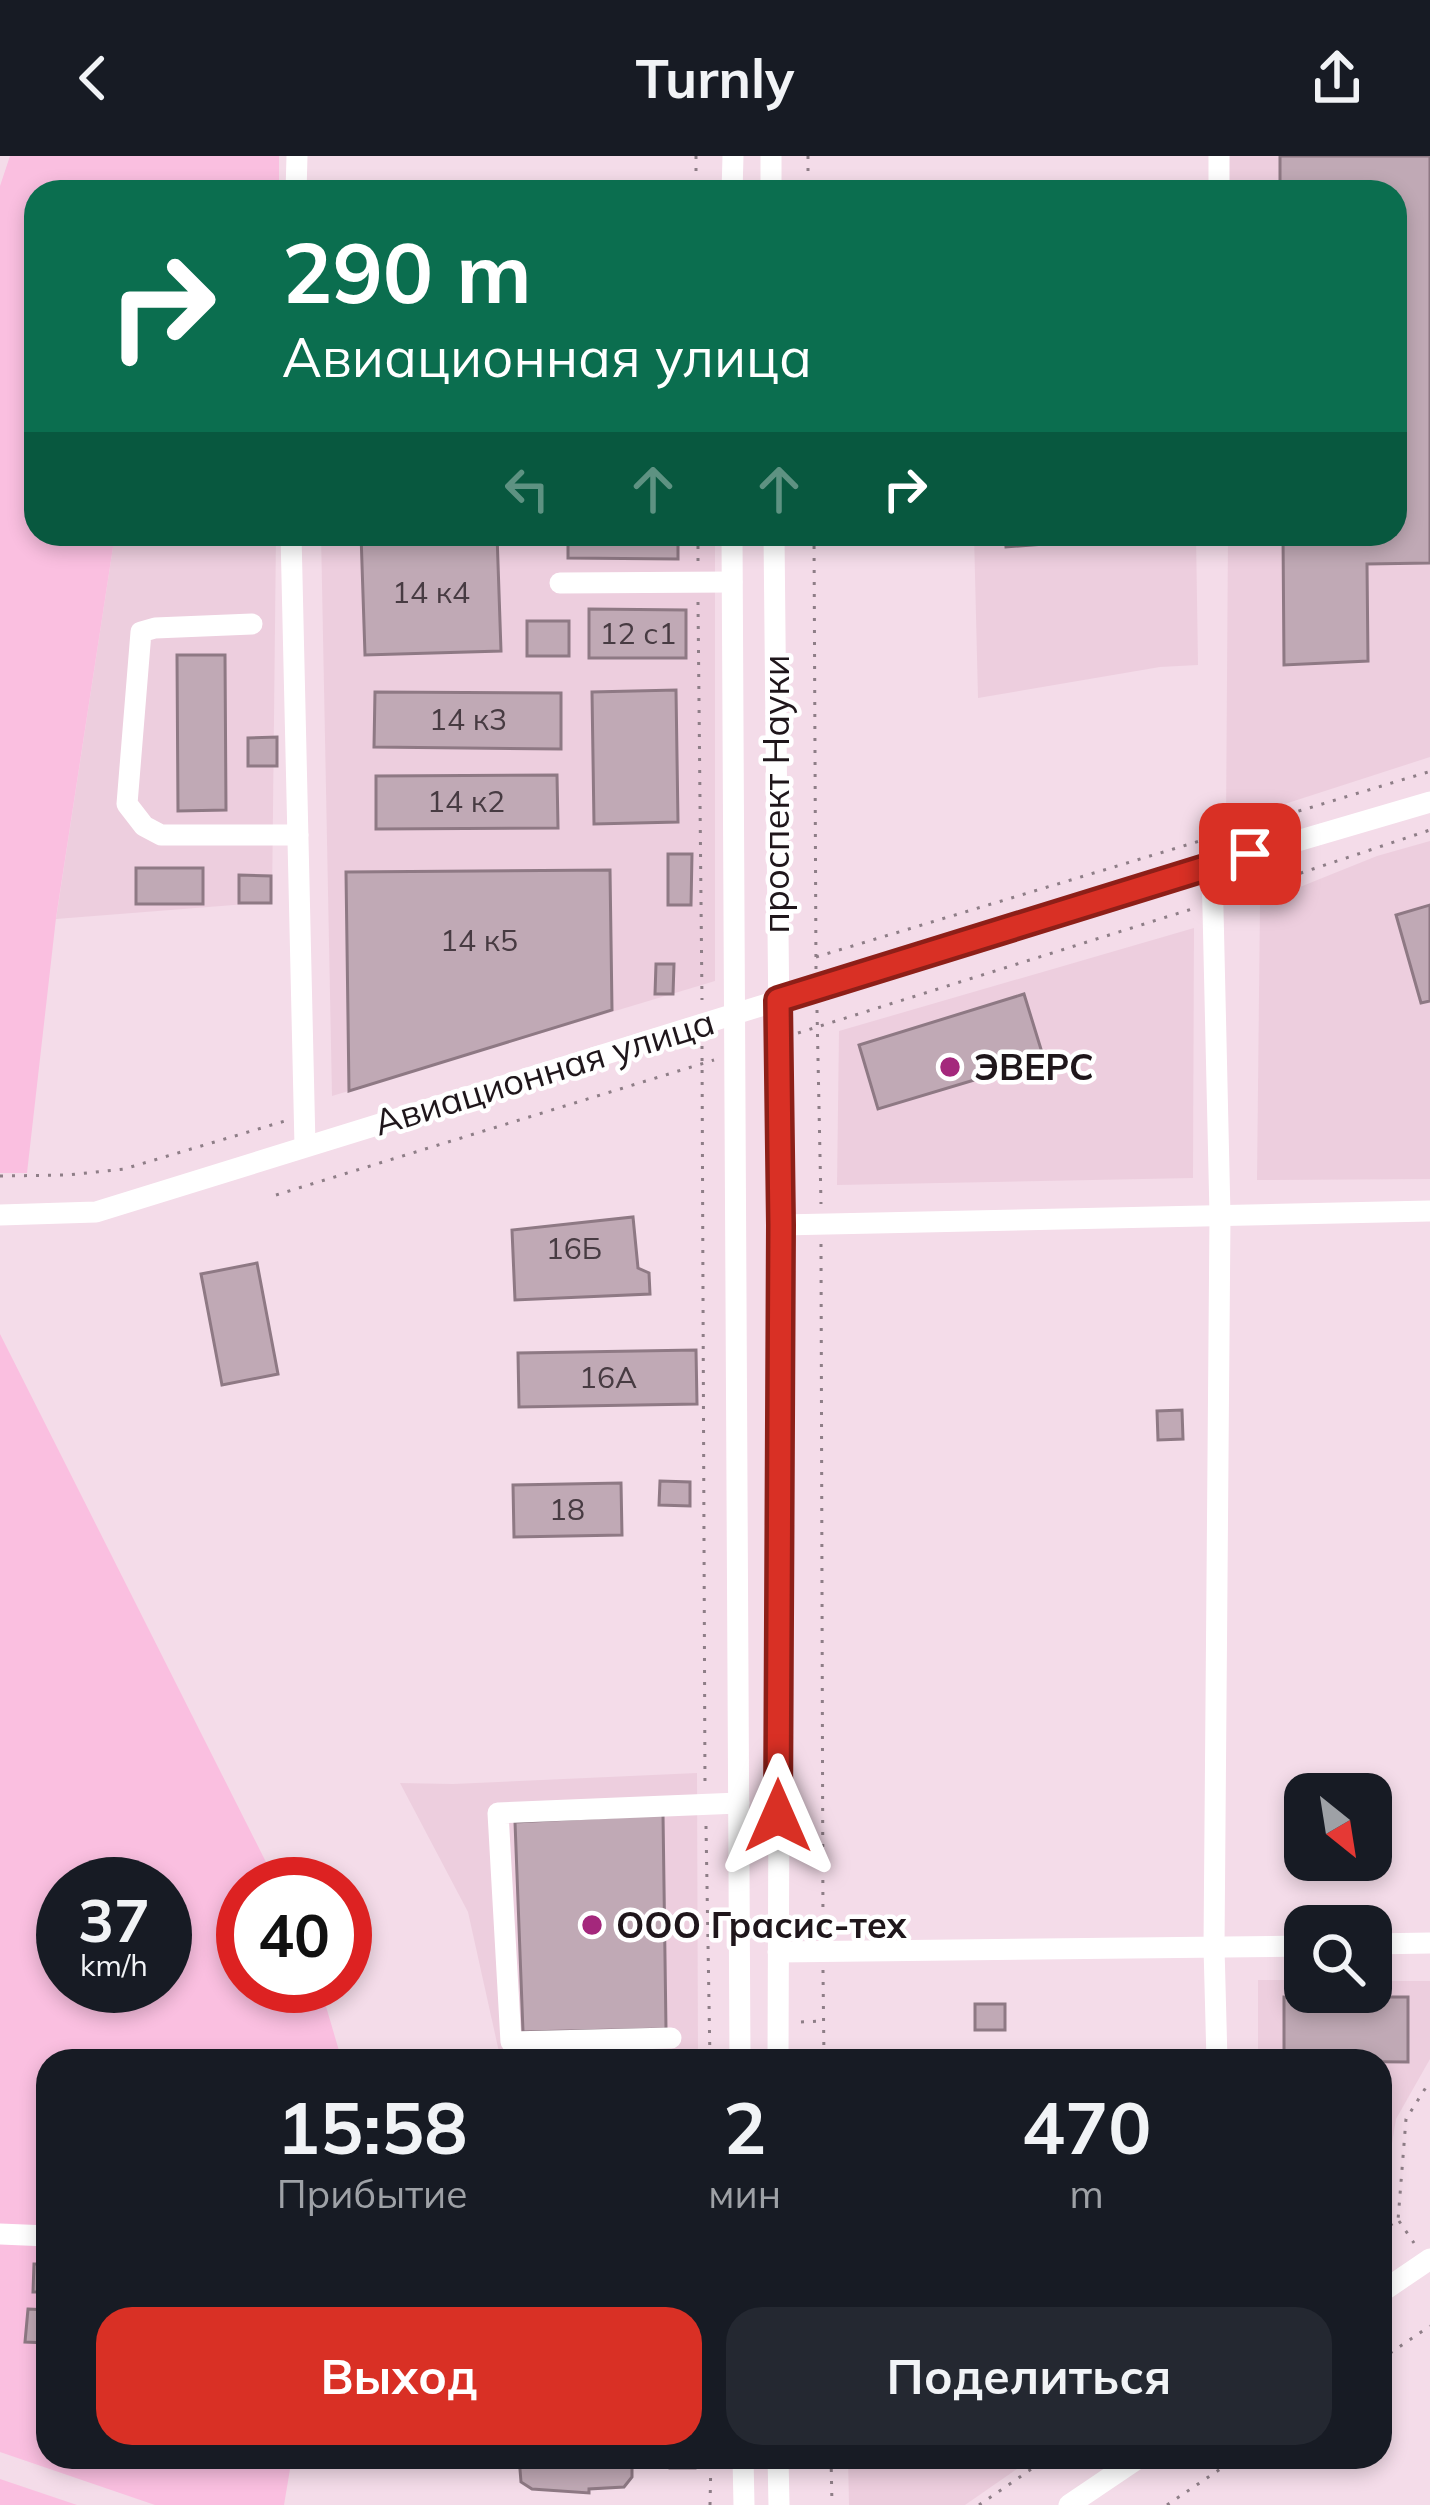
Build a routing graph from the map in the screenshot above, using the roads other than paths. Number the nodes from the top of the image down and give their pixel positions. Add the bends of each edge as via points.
1 (291, 546) edge
2 (732, 546) edge
3 (774, 546) edge
4 (732, 582) junction
5 (560, 584) dead end
6 (252, 624) dead end
7 (1430, 802) edge
8 (298, 835) junction
9 (1212, 866) junction
10 (778, 1000) junction
11 (733, 1014) junction
12 (305, 1146) junction
13 (1430, 1211) edge
14 (0, 1215) edge
15 (1220, 1215) junction
16 (781, 1225) junction
17 (739, 1803) junction
18 (1430, 1943) edge
19 (1392, 1944) edge
20 (1284, 1946) edge
21 (1214, 1947) junction
22 (778, 1952) junction
23 (671, 2038) dead end
24 (740, 2049) edge
25 (778, 2049) edge
26 (1217, 2049) edge
27 (0, 2234) edge
28 (36, 2236) edge
29 (1429, 2260) edge
30 (1392, 2285) edge
31 (743, 2469) edge
32 (778, 2469) edge
33 (1122, 2469) edge
34 (744, 2505) edge
35 (779, 2505) edge
36 (1070, 2505) edge

1 - 8 street
2 - 4 street, проспект Науки
3 - 10 street, проспект Науки
4 - 5 street
4 - 11 street, проспект Науки
6 - 8 street via 141,632 127,804 161,835
7 - 9 street, Авиационная улица
8 - 12 street
9 - 10 street, Авиационная улица
9 - 15 street
10 - 11 street, Авиационная улица
10 - 16 street, проспект Науки
11 - 12 street, Авиационная улица
11 - 17 street, проспект Науки
12 - 14 street, Авиационная улица via 96,1212
13 - 15 street
15 - 16 street
15 - 21 street
16 - 22 street, проспект Науки
17 - 23 street via 498,1813 511,2042
17 - 24 street, проспект Науки
18 - 19 street
20 - 21 street
21 - 22 street
21 - 26 street
22 - 25 street, проспект Науки
27 - 28 street
29 - 30 street
31 - 34 street
32 - 35 street
33 - 36 street

